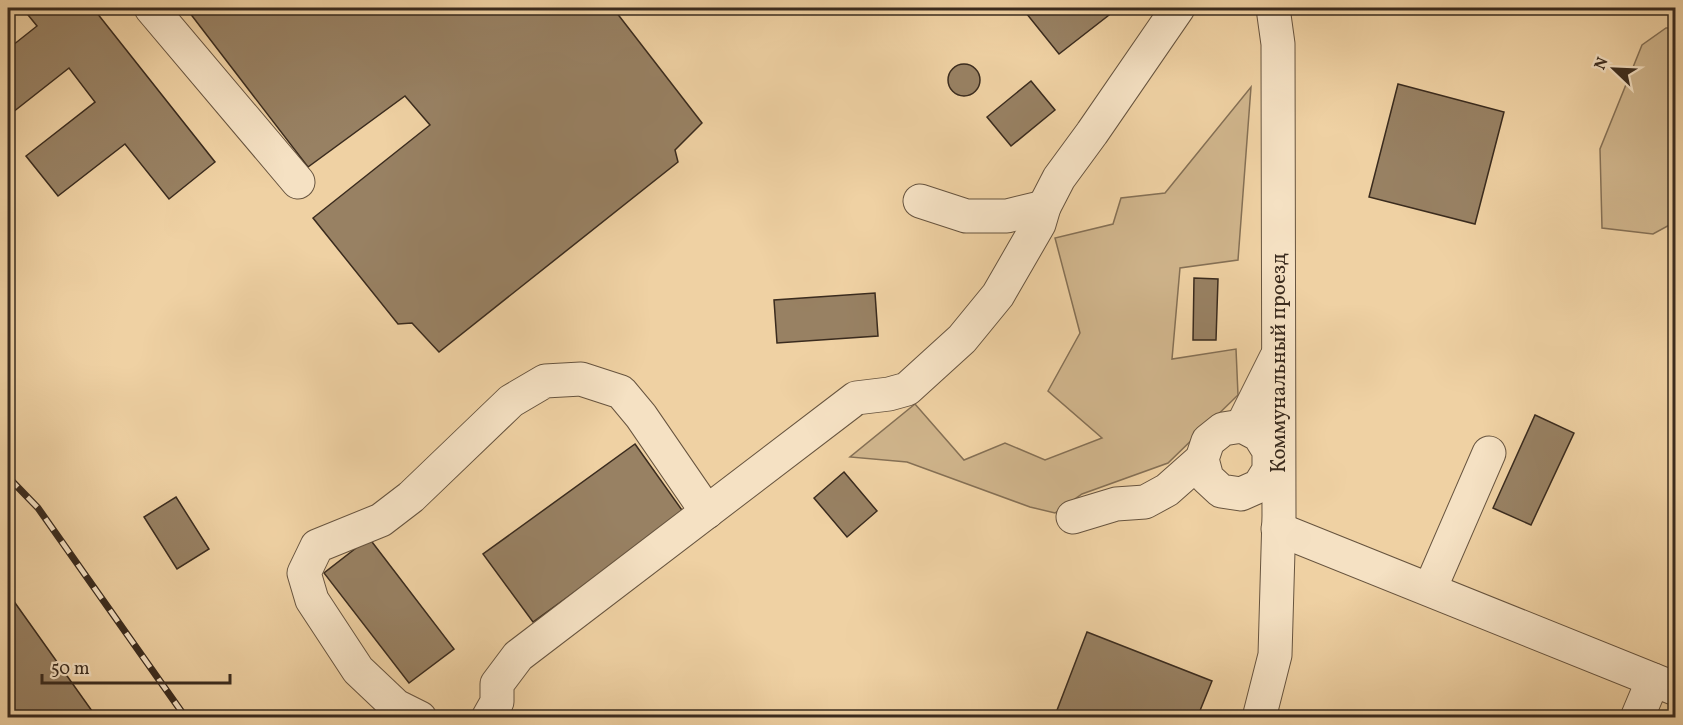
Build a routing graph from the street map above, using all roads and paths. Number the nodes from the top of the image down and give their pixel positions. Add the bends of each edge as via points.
1 (151, 8) edge
2 (1178, 8) edge
3 (1273, 8) edge
4 (298, 182) dead end
5 (920, 201) dead end
6 (1044, 207) junction
7 (1278, 354) junction
8 (1242, 426) junction
9 (1489, 453) dead end
10 (1202, 459) junction
11 (1259, 486) junction
12 (707, 512) junction
13 (1073, 517) dead end
14 (1278, 522) junction
15 (1430, 589) junction
16 (1664, 684) edge
17 (420, 717) edge
18 (488, 717) edge
19 (1259, 717) edge
20 (1637, 717) edge

1 - 4 street
2 - 6 street via 1059,178
3 - 7 street, Коммунальный проезд via 1278,44
5 - 6 street via 966,216 1007,216
6 - 12 street via 1021,259 998,296 962,339 907,389 856,398
7 - 8 street
7 - 14 street, Коммунальный проезд
8 - 10 street via 1223,429 1215,435 1208,441
8 - 11 street via 1259,435 1269,451 1269,470
9 - 15 street
10 - 11 street via 1207,478 1221,491 1241,494
10 - 13 street via 1167,490 1145,502 1116,504
11 - 14 street
12 - 17 street via 621,392 581,379 545,381 511,401 381,520 317,546 304,573 312,600 358,670 396,706
12 - 18 street via 518,656 497,684 497,702
14 - 15 street
14 - 19 street, Коммунальный проезд via 1275,655
15 - 16 street
16 - 20 street

